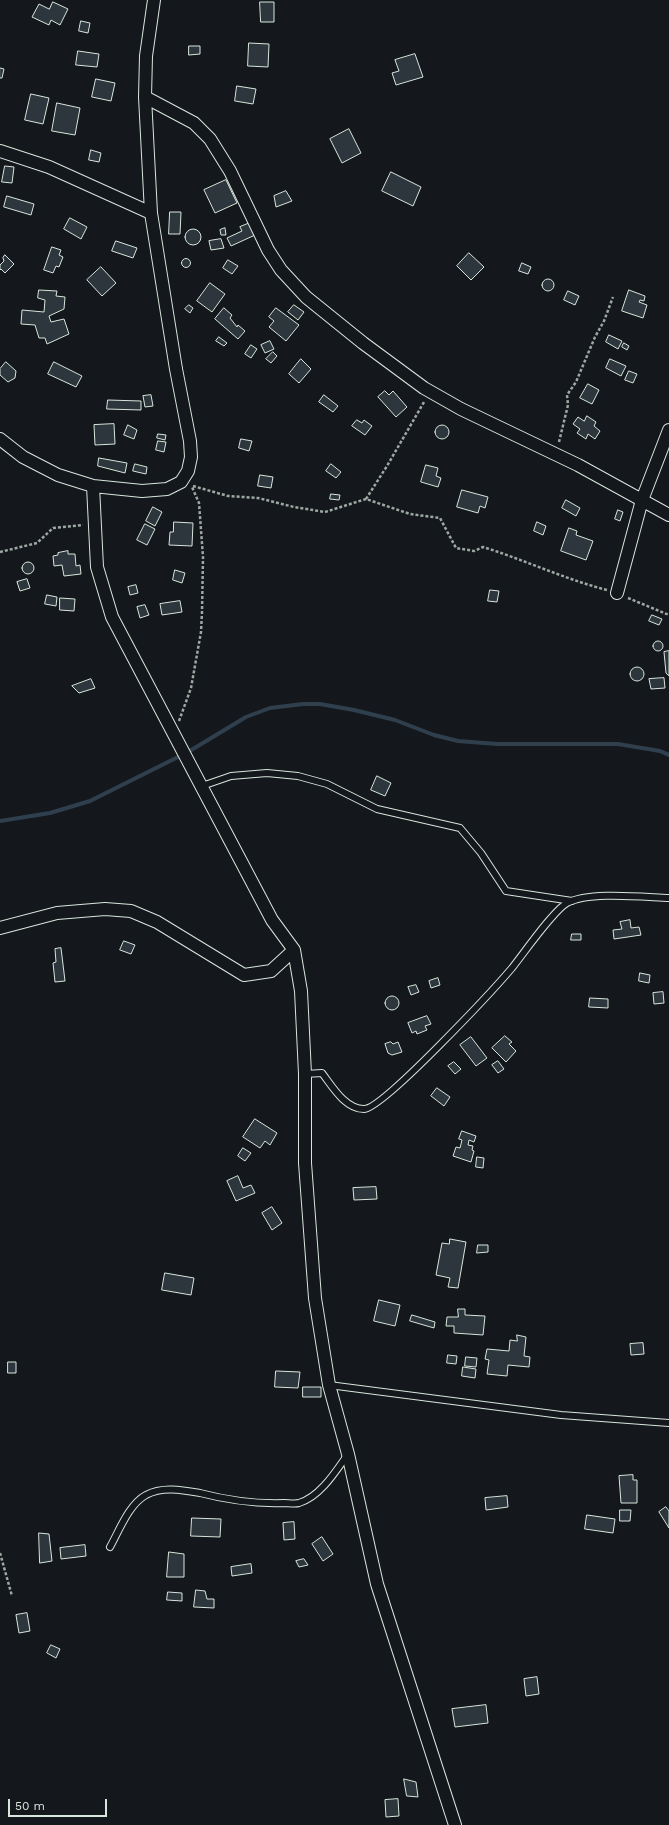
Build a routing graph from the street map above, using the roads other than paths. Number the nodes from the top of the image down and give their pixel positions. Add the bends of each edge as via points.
1 (154, 0) edge
2 (146, 97) junction
3 (0, 151) edge
4 (151, 212) junction
5 (669, 430) edge
6 (0, 439) edge
7 (93, 486) junction
8 (642, 500) junction
9 (669, 515) edge
10 (617, 593) road end
11 (199, 781) junction
12 (669, 898) edge
13 (573, 901) junction
14 (0, 928) edge
15 (294, 950) junction
16 (305, 1074) junction
17 (329, 1385) junction
18 (669, 1423) edge
19 (348, 1454) junction
20 (110, 1546) dead end
21 (454, 1825) edge

1 - 2 street via 146,56
2 - 4 street
2 - 8 street via 194,123 210,139 230,170 272,257 306,297 363,343 431,392
3 - 4 street via 48,167
4 - 7 street via 190,441 191,457 186,484 142,491
5 - 8 street
6 - 7 street via 23,457 58,474
7 - 11 street via 97,568 112,617
8 - 9 street
8 - 10 street
11 - 13 lane via 267,773 298,776 327,784 377,809 460,828 481,853 506,891
11 - 15 street via 272,920
12 - 13 lane via 582,897
13 - 16 lane via 556,912 511,969 406,1079 373,1107 356,1108 346,1101 322,1073
14 - 15 street via 57,913 105,909 131,911 158,922 244,975 271,971
15 - 16 street via 301,991
16 - 17 street via 305,1163 315,1298
17 - 18 lane via 561,1415
17 - 19 street
19 - 20 lane via 333,1476 317,1492 299,1503 229,1500 184,1490 166,1490 146,1495 133,1507
19 - 21 street via 377,1584

